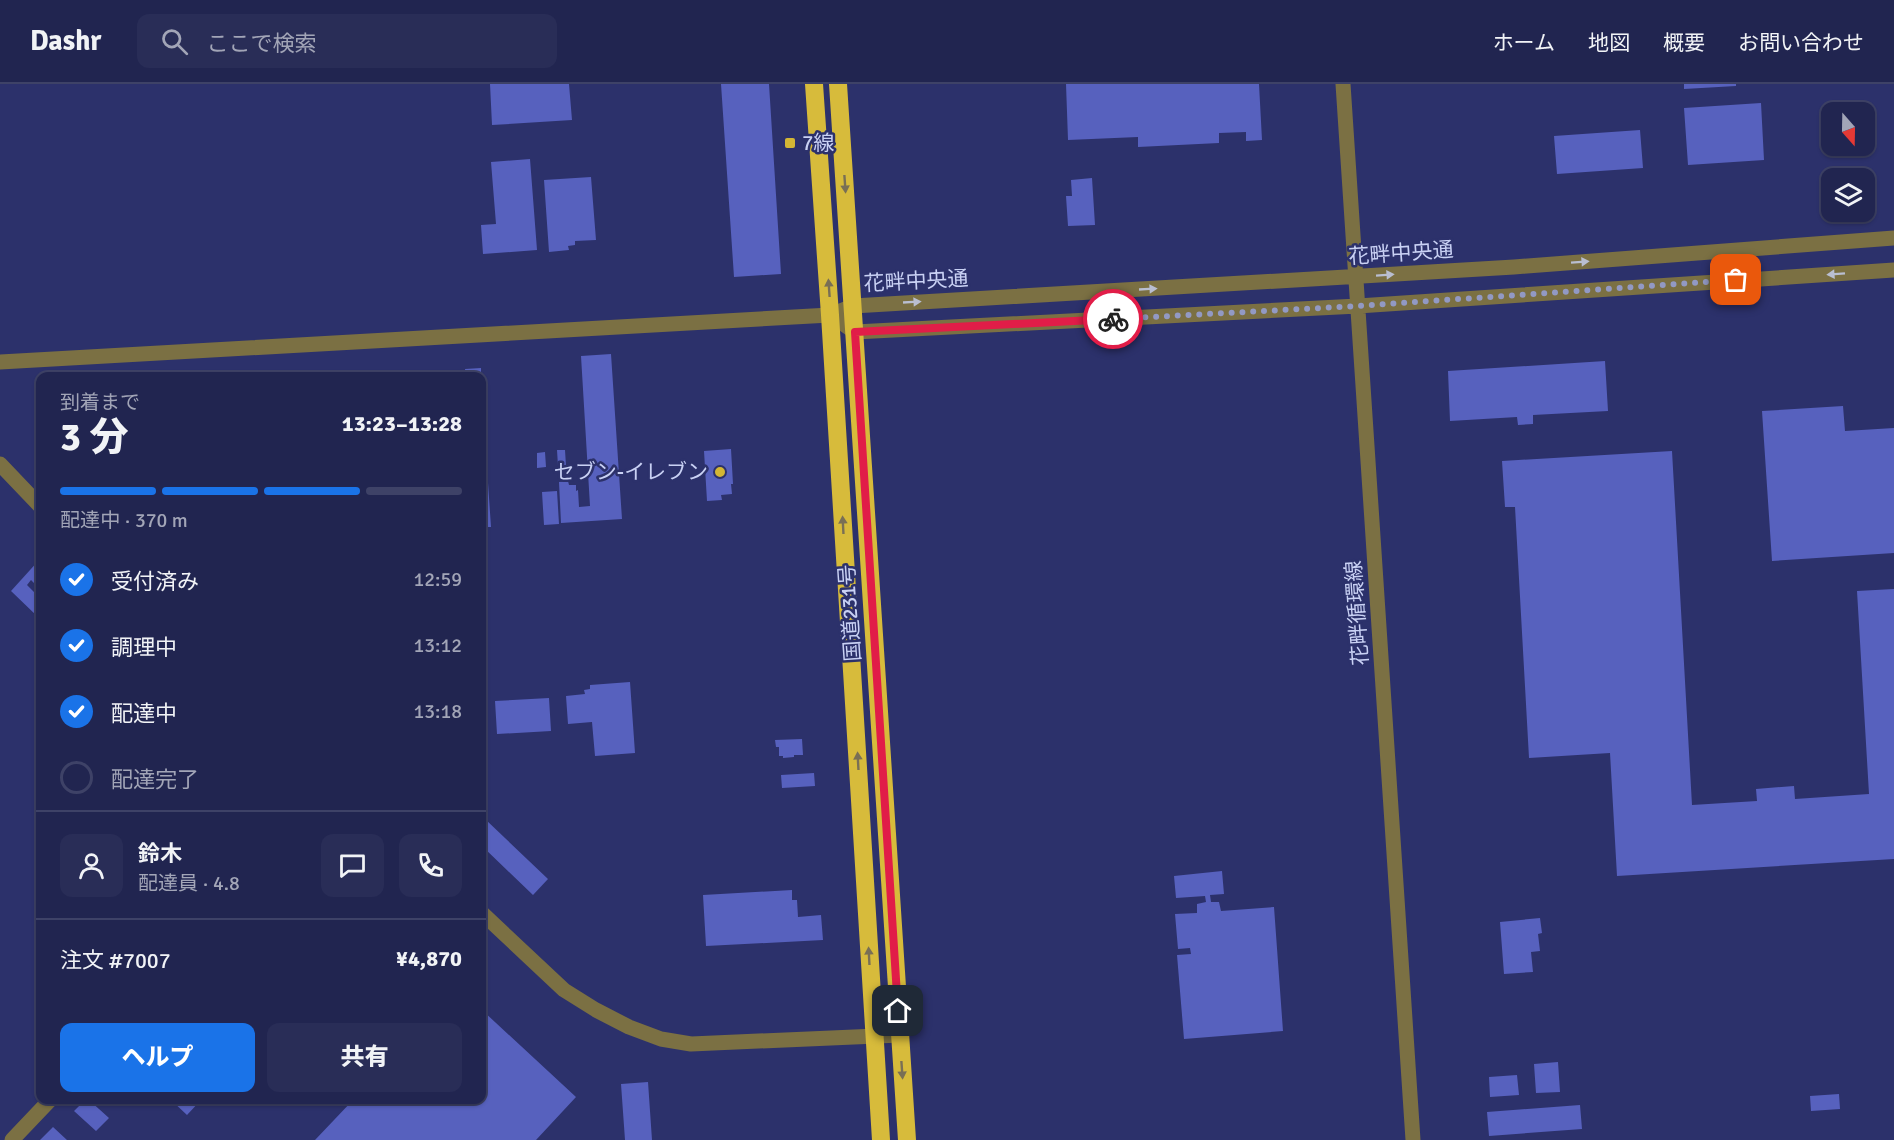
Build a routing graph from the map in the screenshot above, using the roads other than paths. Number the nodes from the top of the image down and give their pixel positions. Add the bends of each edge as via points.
1 (814, 84) edge
2 (838, 84) edge
3 (1343, 84) edge
4 (1894, 238) edge
5 (1894, 270) edge
6 (1356, 277) junction
7 (853, 306) junction
8 (1358, 306) junction
9 (830, 315) junction
10 (855, 332) junction
11 (0, 362) edge
12 (0, 464) edge
13 (36, 502) edge
14 (486, 917) edge
15 (900, 1035) junction
16 (874, 1037) junction
17 (46, 1104) edge
18 (12, 1140) edge
19 (881, 1140) edge
20 (907, 1140) edge
21 (1413, 1140) edge

9 -> 1 highway, 国道231号
2 -> 7 highway, 国道231号
3 - 6 street, 花畔循環線
6 -> 4 street, 花畔中央通
5 -> 8 street
7 -> 6 street, 花畔中央通
6 - 8 street, 花畔循環線
7 - 9 street, 花畔中央通
7 - 10 highway, 国道231号
8 - 10 street
8 - 21 street, 花畔循環線
9 - 10 street
9 - 11 street, 花畔中央通
16 -> 9 highway, 国道231号
10 - 15 highway, 国道231号
12 - 13 street
14 - 16 street via 564,990 629,1027 661,1039 691,1044
15 - 16 street
15 -> 20 highway, 国道231号
16 - 19 highway, 国道231号
17 - 18 street

